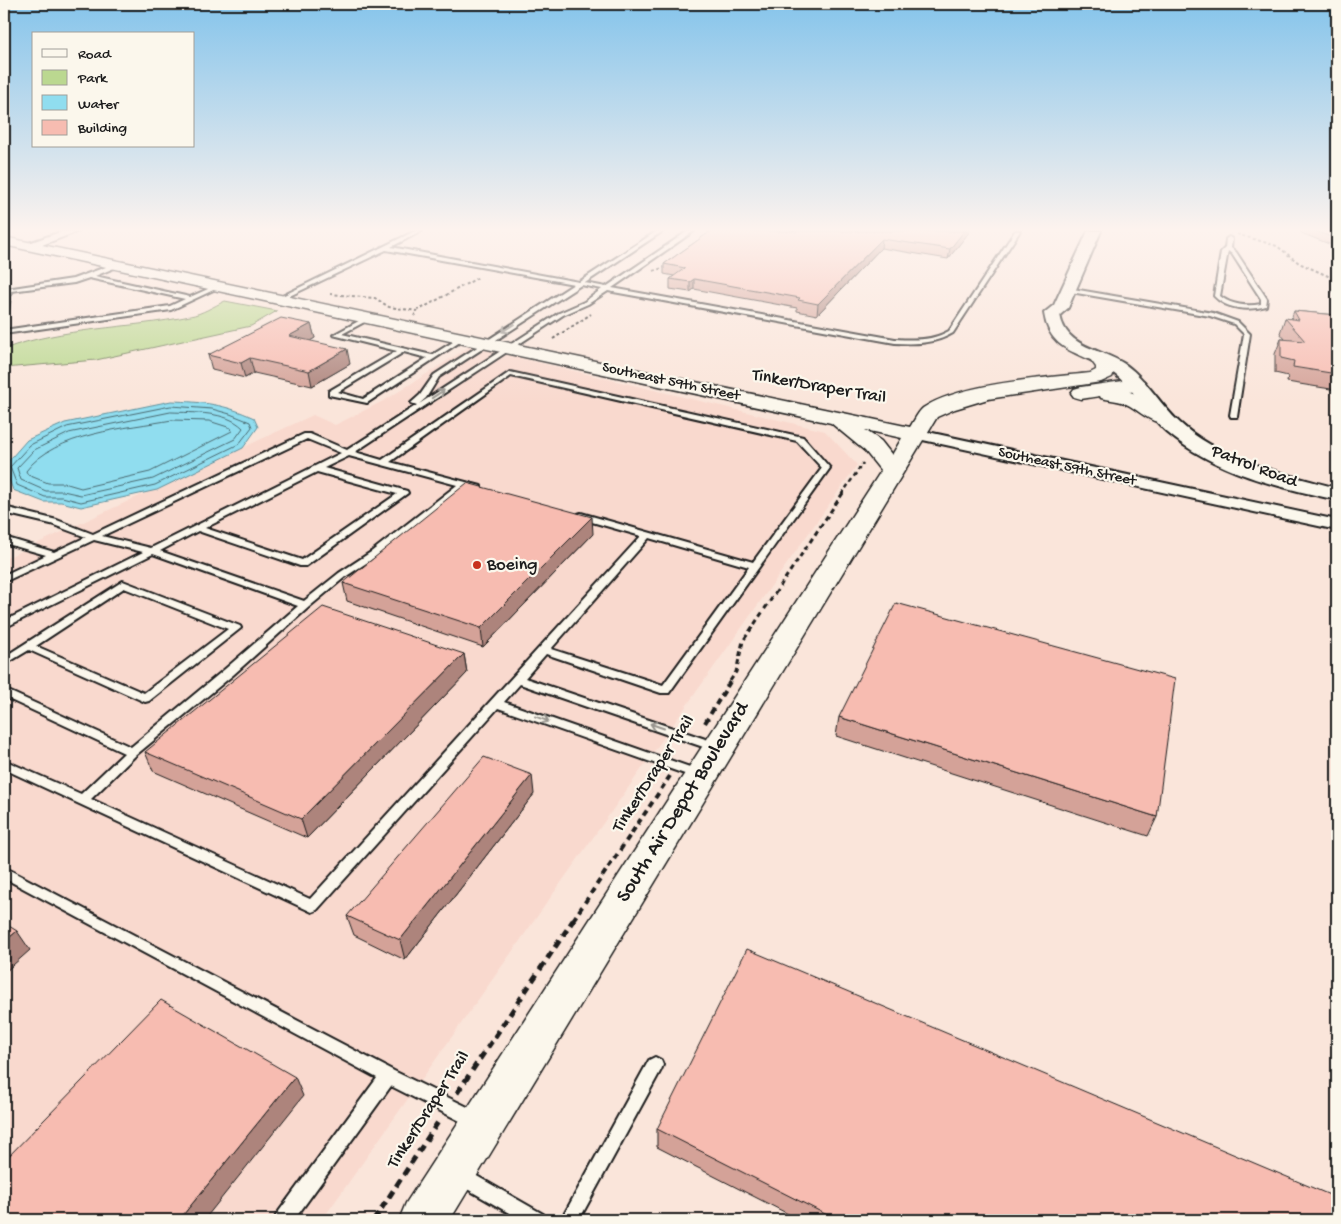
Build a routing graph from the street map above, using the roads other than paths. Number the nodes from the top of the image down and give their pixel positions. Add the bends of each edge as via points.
1 (22, 288) edge
2 (143, 288) edge
3 (214, 288) edge
4 (229, 288) edge
5 (301, 288) edge
6 (573, 288) edge
7 (607, 288) joint
8 (980, 288) edge
9 (1218, 288) edge
10 (1257, 288) edge
11 (1067, 290) joint
12 (191, 299) junction
13 (278, 299) junction
14 (4, 317) edge
15 (368, 318) junction
16 (4, 332) edge
17 (463, 338) junction
18 (486, 343) junction
19 (510, 348) junction
20 (403, 350) junction
21 (1092, 350) junction
22 (433, 357) junction
23 (1136, 380) junction
24 (1090, 385) junction
25 (1173, 413) junction
26 (1234, 415) dead end
27 (835, 417) junction
28 (397, 420) junction
29 (914, 434) junction
30 (348, 453) junction
31 (383, 463) junction
32 (317, 469) junction
33 (892, 470) junction
34 (1337, 483) edge
35 (462, 484) junction
36 (491, 492) edge
37 (1337, 494) edge
38 (4, 510) edge
39 (573, 514) edge
40 (1337, 525) edge
41 (197, 528) junction
42 (648, 534) junction
43 (94, 537) junction
44 (4, 540) edge
45 (152, 551) junction
46 (55, 555) junction
47 (756, 566) junction
48 (5, 578) edge
49 (305, 605) junction
50 (4, 625) edge
51 (28, 646) junction
52 (544, 650) junction
53 (4, 662) edge
54 (518, 679) junction
55 (4, 693) edge
56 (496, 702) junction
57 (132, 752) junction
58 (698, 757) junction
59 (4, 764) edge
60 (82, 800) junction
61 (4, 872) edge
62 (655, 1065) dead end
63 (388, 1076) junction
64 (483, 1124) junction
65 (453, 1172) junction
66 (283, 1220) edge
67 (423, 1220) edge
68 (537, 1220) edge
69 (570, 1220) edge

1 - 14 lane via 8,290
2 - 12 lane
3 - 12 lane
4 - 13 main road, Southeast 59th Street
5 - 13 lane
6 -> 18 lane
7 - 8 lane via 895,341 935,339 951,332
7 - 19 lane
9 - 10 lane via 1217,296 1222,301 1258,307 1264,305 1264,299
11 - 21 street via 1060,308 1052,313 1052,325 1058,337
11 - 26 lane via 1211,314 1236,323 1247,334
12 - 16 lane via 170,308
13 - 15 main road, Southeast 59th Street
15 - 17 main road, Southeast 59th Street
15 - 20 lane via 336,335
17 - 18 main road, Southeast 59th Street
17 - 22 lane
18 - 19 main road, Southeast 59th Street
18 - 28 lane via 436,376 423,396
19 - 27 main road, Southeast 59th Street
28 -> 19 lane
20 - 22 lane
20 - 22 lane via 332,393 364,401
21 - 23 street
21 - 24 main road via 1106,367 1105,373
21 - 25 street via 1118,356 1155,378
23 - 24 main road, South Air Depot Boulevard
23 - 25 street, Patrol Road
24 - 25 main road
24 - 29 main road, South Air Depot Boulevard via 1006,402 957,401 945,404 928,413
25 - 34 street, Patrol Road via 1227,449 1265,465
25 - 37 street, Patrol Road via 1176,431 1197,445 1243,467
27 - 29 main road, Southeast 59th Street
27 - 33 main road via 873,446
28 - 30 lane
29 - 33 main road, South Air Depot Boulevard
29 - 40 street, Southeast 59th Street
30 - 31 lane
30 - 32 lane
30 - 43 lane via 308,436
31 - 35 lane
31 - 47 lane via 510,374 800,439 826,468
32 - 41 lane
32 - 41 lane via 404,493 303,564
33 - 58 main road, South Air Depot Boulevard
35 - 36 lane
35 - 49 lane
38 - 43 lane via 54,522
39 - 42 lane
41 - 45 lane
42 - 47 lane
42 - 52 lane
43 - 45 lane
43 - 46 lane
44 - 46 lane
45 - 49 lane
45 - 50 lane
46 - 48 lane
47 - 52 lane via 666,690
49 - 57 lane
51 - 51 lane via 123,584 236,628 145,698
51 - 53 lane
52 - 54 lane
54 - 56 lane
58 -> 54 lane
55 - 57 lane
56 -> 58 lane
56 - 60 lane via 312,906
57 - 60 lane
58 - 64 main road, South Air Depot Boulevard
59 - 60 lane
61 - 63 lane
62 - 69 lane
63 - 64 lane
63 - 66 lane
64 - 65 main road, South Air Depot Boulevard
65 - 67 main road, South Air Depot Boulevard
65 - 68 lane

